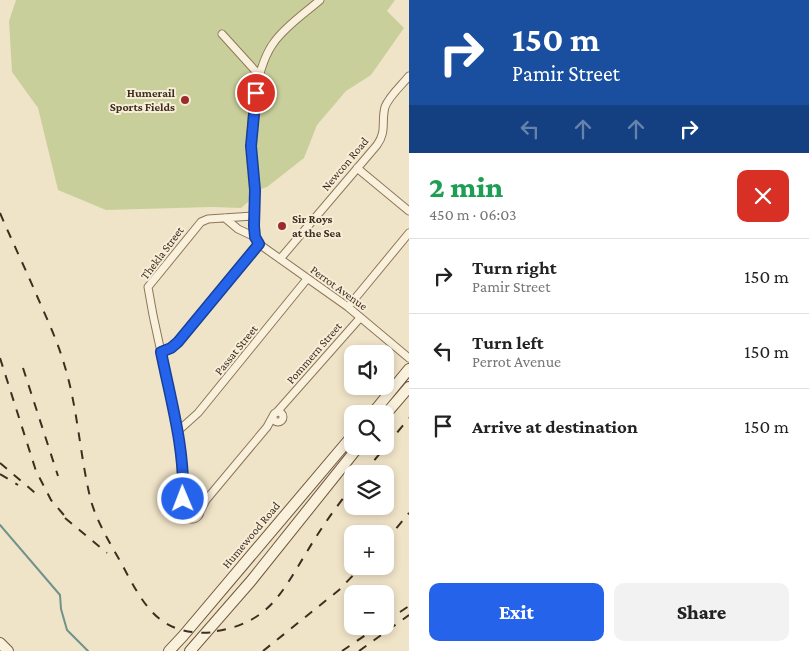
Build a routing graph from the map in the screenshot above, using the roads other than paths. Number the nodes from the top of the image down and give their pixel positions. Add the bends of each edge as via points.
1 (320, 0) edge
2 (222, 34) dead end
3 (260, 76) junction
4 (409, 76) edge
5 (357, 168) junction
6 (409, 211) edge
7 (254, 216) junction
8 (225, 218) junction
9 (409, 233) edge
10 (257, 241) junction
11 (280, 259) junction
12 (307, 279) junction
13 (348, 307) junction
14 (360, 318) junction
15 (161, 352) junction
16 (409, 358) edge
17 (409, 369) edge
18 (409, 387) edge
19 (379, 405) edge
20 (394, 405) edge
21 (178, 432) junction
22 (344, 445) edge
23 (352, 455) edge
24 (183, 489) junction
25 (206, 500) junction
26 (194, 504) junction
27 (185, 509) junction
28 (200, 512) junction
29 (0, 643) edge
30 (8, 651) edge
31 (169, 651) edge
32 (188, 651) edge

1 - 3 street via 274,42
2 - 3 street
3 - 7 street via 251,137
4 - 5 street, Newcon Road via 387,103 382,138
5 - 6 street
5 - 11 street, Newcon Road
7 - 8 street, Thekla Street
7 - 10 street
8 - 10 street, Perrot Avenue
8 - 15 street, Thekla Street via 208,219 198,225 148,287
9 - 13 street
10 - 11 street, Perrot Avenue
10 - 15 street via 178,342
11 - 12 street, Perrot Avenue
12 - 13 street, Perrot Avenue
12 - 21 street, Passat Street via 198,413
13 - 14 street, Perrot Avenue
14 - 16 street, Perrot Avenue
14 - 25 street, Pommern Street
15 - 21 street
17 - 19 main road
18 - 20 main road
21 - 24 street
22 - 31 main road, Humewood Road
23 - 32 main road via 251,581
24 - 26 street
24 - 27 street
25 - 26 street, Pommern Street
25 - 28 street, Pommern Street
26 - 27 street via 187,505
26 - 28 street
27 - 28 street via 186,516 191,519
29 - 30 main road

